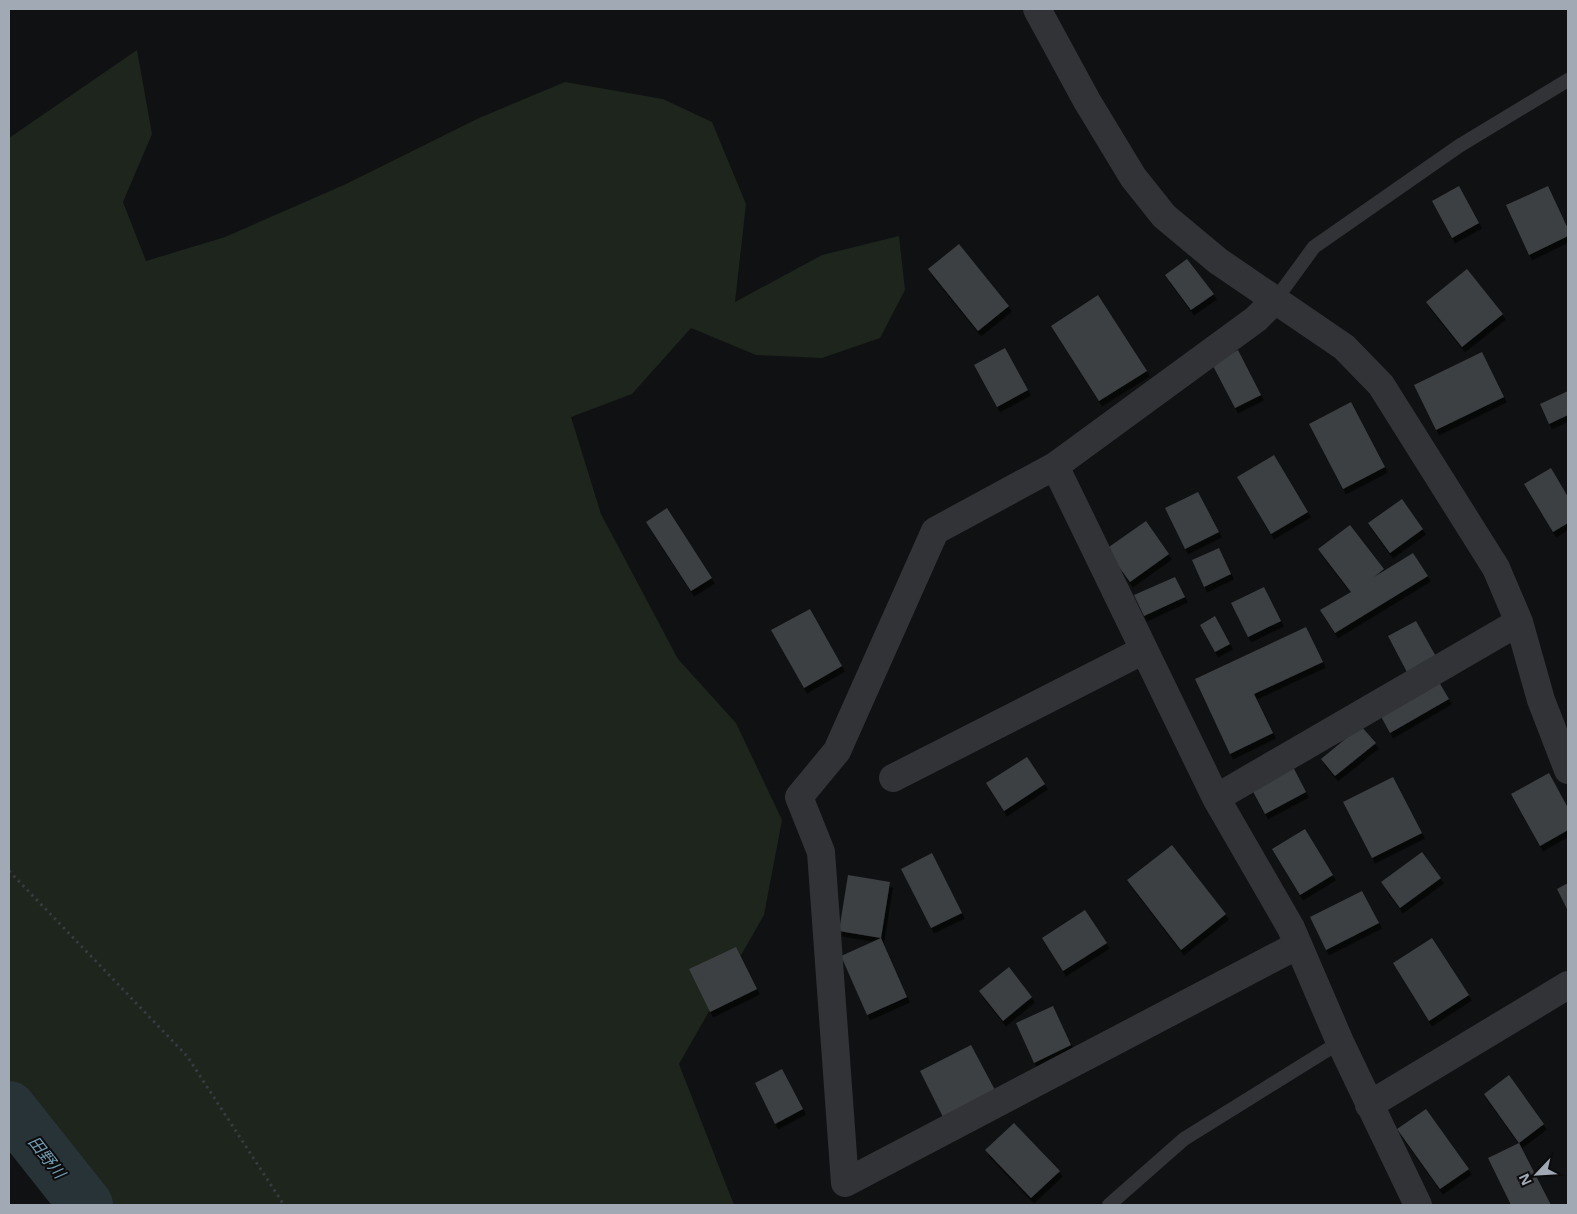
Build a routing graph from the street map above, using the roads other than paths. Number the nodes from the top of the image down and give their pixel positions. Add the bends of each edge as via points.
1 (1037, 9) edge
2 (1568, 80) edge
3 (1276, 299) junction
4 (1055, 466) junction
5 (1519, 622) junction
6 (1144, 650) junction
7 (1568, 770) edge
8 (892, 778) dead end
9 (1216, 798) junction
10 (1298, 945) junction
11 (1568, 984) edge
12 (1340, 1042) junction
13 (1368, 1104) junction
14 (1109, 1205) edge
15 (1418, 1205) edge

1 - 3 street via 1133,177 1164,216 1218,261
2 - 3 lane via 1459,146 1314,247
3 - 4 street via 1256,319
3 - 5 street via 1344,347 1381,385 1496,568
4 - 6 street
4 - 10 street via 935,531 837,751 799,797 821,852 845,1183
5 - 7 street via 1541,700
5 - 9 street
6 - 8 street
6 - 9 street
9 - 10 street
10 - 12 street
11 - 13 street
12 - 13 street
12 - 14 lane via 1184,1139
13 - 15 street

